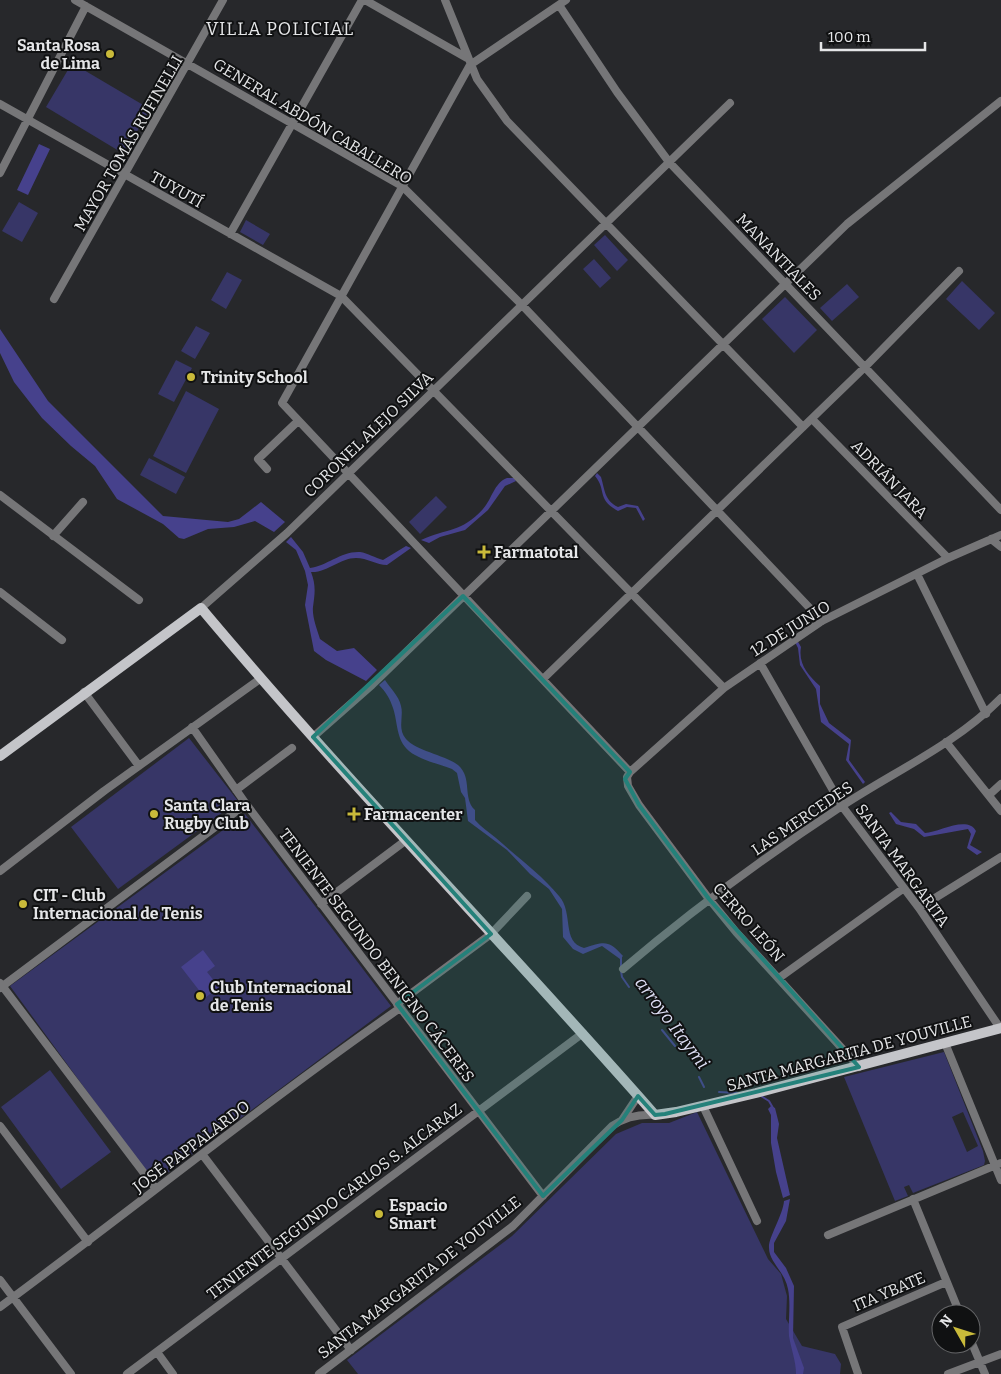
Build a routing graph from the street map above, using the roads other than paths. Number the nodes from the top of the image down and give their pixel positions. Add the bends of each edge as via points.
1 (76, 0) edge
2 (223, 0) edge
3 (364, 0) edge
4 (444, 0) edge
5 (566, 0) edge
6 (559, 5) junction
7 (86, 6) junction
8 (469, 61) junction
9 (189, 64) junction
10 (1001, 102) edge
11 (730, 103) dead end
12 (0, 104) edge
13 (28, 119) junction
14 (292, 121) junction
15 (669, 162) junction
16 (0, 173) edge
17 (126, 176) junction
18 (402, 186) junction
19 (606, 223) junction
20 (230, 234) junction
21 (959, 270) dead end
22 (786, 284) junction
23 (341, 296) junction
24 (54, 299) dead end
25 (522, 305) junction
26 (723, 344) junction
27 (865, 367) junction
28 (433, 391) junction
29 (812, 419) junction
30 (297, 422) junction
31 (804, 426) junction
32 (637, 427) junction
33 (267, 469) dead end
34 (347, 474) junction
35 (0, 495) edge
36 (84, 502) dead end
37 (551, 510) junction
38 (718, 510) junction
39 (1001, 510) edge
40 (1001, 535) edge
41 (53, 536) junction
42 (991, 539) junction
43 (1001, 547) edge
44 (948, 558) junction
45 (917, 574) junction
46 (0, 592) edge
47 (632, 593) junction
48 (464, 596) junction
49 (138, 600) dead end
50 (201, 608) junction
51 (822, 621) junction
52 (62, 640) dead end
53 (760, 663) junction
54 (260, 679) junction
55 (543, 679) junction
56 (724, 688) junction
57 (84, 692) junction
58 (1001, 698) edge
59 (986, 714) junction
60 (192, 728) junction
61 (313, 737) junction
62 (946, 742) junction
63 (292, 748) dead end
64 (0, 756) edge
65 (139, 766) junction
66 (630, 772) junction
67 (1001, 784) edge
68 (236, 790) junction
69 (989, 795) junction
70 (246, 804) junction
71 (842, 806) junction
72 (1001, 812) edge
73 (405, 841) junction
74 (1001, 857) edge
75 (0, 871) edge
76 (904, 888) junction
77 (527, 896) dead end
78 (709, 898) junction
79 (322, 904) junction
80 (919, 908) junction
81 (491, 934) junction
82 (623, 968) dead end
83 (779, 978) junction
84 (1, 986) edge
85 (399, 1006) junction
86 (1001, 1028) edge
87 (583, 1032) junction
88 (945, 1043) junction
89 (859, 1067) junction
90 (638, 1096) junction
91 (703, 1106) junction
92 (478, 1110) junction
93 (655, 1115) junction
94 (622, 1120) junction
95 (0, 1126) edge
96 (202, 1154) junction
97 (998, 1164) edge
98 (1001, 1180) edge
99 (156, 1189) junction
100 (543, 1196) junction
101 (913, 1199) junction
102 (757, 1221) dead end
103 (828, 1235) dead end
104 (88, 1242) junction
105 (280, 1258) junction
106 (0, 1280) edge
107 (946, 1282) junction
108 (13, 1297) junction
109 (956, 1304) edge
110 (0, 1307) edge
111 (351, 1350) junction
112 (156, 1352) junction
113 (977, 1354) edge
114 (1001, 1354) edge
115 (980, 1362) junction
116 (71, 1374) edge
117 (127, 1374) edge
118 (173, 1374) edge
119 (319, 1374) edge
120 (858, 1374) edge
121 (948, 1374) edge
122 (985, 1374) edge

1 - 7 street, GENERAL ABDÓN CABALLERO
2 - 9 street, MAYOR TOMÁS RUFINELLI
3 - 8 street
3 - 14 street
4 - 8 street
5 - 6 street
6 - 8 street
6 - 15 street, MANANTIALES
7 - 9 street, GENERAL ABDÓN CABALLERO
7 - 13 street
8 - 18 street
8 - 19 street via 477,79 507,121
9 - 14 street, GENERAL ABDÓN CABALLERO
9 - 17 street, MAYOR TOMÁS RUFINELLI
10 - 22 street via 847,224
11 - 15 street, CORONEL ALEJO SILVA
12 - 13 street, TUYUTÍ
13 - 16 street
13 - 17 street, TUYUTÍ
14 - 18 street, GENERAL ABDÓN CABALLERO
14 - 20 street
15 - 19 street, CORONEL ALEJO SILVA
15 - 22 street, MANANTIALES
17 - 20 street, TUYUTÍ
17 - 24 street, MAYOR TOMÁS RUFINELLI
18 - 23 street
18 - 25 street, GENERAL ABDÓN CABALLERO
19 - 25 street, CORONEL ALEJO SILVA
19 - 26 street
20 - 23 street, TUYUTÍ
21 - 27 street
22 - 26 street
22 - 27 street, MANANTIALES
23 - 28 street, TUYUTÍ
23 - 30 street via 282,404
25 - 28 street, CORONEL ALEJO SILVA
25 - 32 street, GENERAL ABDÓN CABALLERO
26 - 31 street
26 - 32 street
27 - 29 street
27 - 39 street, MANANTIALES
28 - 34 street, CORONEL ALEJO SILVA
28 - 37 street, TUYUTÍ
29 - 31 street
29 - 44 street, ADRIÁN JARA
30 - 33 street via 258,459
30 - 34 street
31 - 38 street
32 - 37 street
32 - 38 street, GENERAL ABDÓN CABALLERO
34 - 48 street
34 - 50 street, CORONEL ALEJO SILVA via 287,533
35 - 41 street
36 - 41 street
37 - 47 street, TUYUTÍ
37 - 48 street
38 - 47 street
38 - 51 street, GENERAL ABDÓN CABALLERO
40 - 42 street, 12 DE JUNIO
41 - 49 street
42 - 43 street
42 - 44 street, 12 DE JUNIO
44 - 45 street, 12 DE JUNIO
45 - 51 street, 12 DE JUNIO
45 - 59 street
46 - 52 street
47 - 55 street
47 - 56 street, TUYUTÍ
48 - 55 street
48 - 61 street
50 - 54 main road
50 - 57 main road, CORONEL ALEJO SILVA
51 - 53 street, 12 DE JUNIO
53 - 56 street, 12 DE JUNIO
53 - 71 street, SANTA MARGARITA
54 - 60 street
54 - 61 main road
55 - 66 street
56 - 66 street, 12 DE JUNIO
57 - 64 main road, CORONEL ALEJO SILVA
57 - 65 street
58 - 59 street, LAS MERCEDES
59 - 62 street, LAS MERCEDES
60 - 65 street
60 - 68 street, TENIENTE SEGUNDO BENIGNO CÁCERES
61 - 73 main road
62 - 69 street
62 - 71 street, LAS MERCEDES
63 - 68 street
65 - 75 street
66 - 78 street, CERRO LEÓN via 626,777 628,786 639,804
67 - 69 street
68 - 70 street, TENIENTE SEGUNDO BENIGNO CÁCERES
69 - 72 street
70 - 79 street, TENIENTE SEGUNDO BENIGNO CÁCERES
70 - 84 street
71 - 76 street, SANTA MARGARITA
71 - 78 street, LAS MERCEDES
73 - 79 street
73 - 81 main road
74 - 80 street
76 - 80 street, SANTA MARGARITA
76 - 83 street
77 - 81 street, JOSÉ PAPPALARDO
78 - 82 street, LAS MERCEDES
78 - 83 street, CERRO LEÓN
79 - 85 street, TENIENTE SEGUNDO BENIGNO CÁCERES
80 - 86 street, SANTA MARGARITA
81 - 85 street, JOSÉ PAPPALARDO
81 - 87 main road
83 - 89 street, CERRO LEÓN
84 - 99 street
85 - 92 street, TENIENTE SEGUNDO BENIGNO CÁCERES
85 - 96 street, JOSÉ PAPPALARDO
86 - 88 main road, SANTA MARGARITA DE YOUVILLE
87 - 90 main road
87 - 92 street, TENIENTE SEGUNDO CARLOS S. ALCARAZ
88 - 89 main road, SANTA MARGARITA DE YOUVILLE
88 - 97 street
89 - 91 main road, SANTA MARGARITA DE YOUVILLE
90 - 93 main road
90 - 94 street
91 - 93 main road, SANTA MARGARITA DE YOUVILLE
91 - 102 street
92 - 100 street, TENIENTE SEGUNDO BENIGNO CÁCERES
92 - 105 street, TENIENTE SEGUNDO CARLOS S. ALCARAZ
93 - 94 street, SANTA MARGARITA DE YOUVILLE via 637,1115
94 - 100 street, SANTA MARGARITA DE YOUVILLE via 612,1126
95 - 104 street
96 - 99 street, JOSÉ PAPPALARDO
96 - 105 street
97 - 98 street
97 - 101 street
99 - 104 street, JOSÉ PAPPALARDO
100 - 111 street, SANTA MARGARITA DE YOUVILLE via 513,1226
101 - 103 street
101 - 107 street
104 - 108 street, JOSÉ PAPPALARDO
105 - 111 street
105 - 112 street, TENIENTE SEGUNDO CARLOS S. ALCARAZ
106 - 108 street
107 - 109 street
107 - 120 street, ITA YBATE via 843,1326 842,1332
108 - 110 street, JOSÉ PAPPALARDO
108 - 116 street
111 - 119 street, SANTA MARGARITA DE YOUVILLE
112 - 117 street, TENIENTE SEGUNDO CARLOS S. ALCARAZ
112 - 118 street
113 - 115 street
114 - 115 street
115 - 121 street
115 - 122 street

